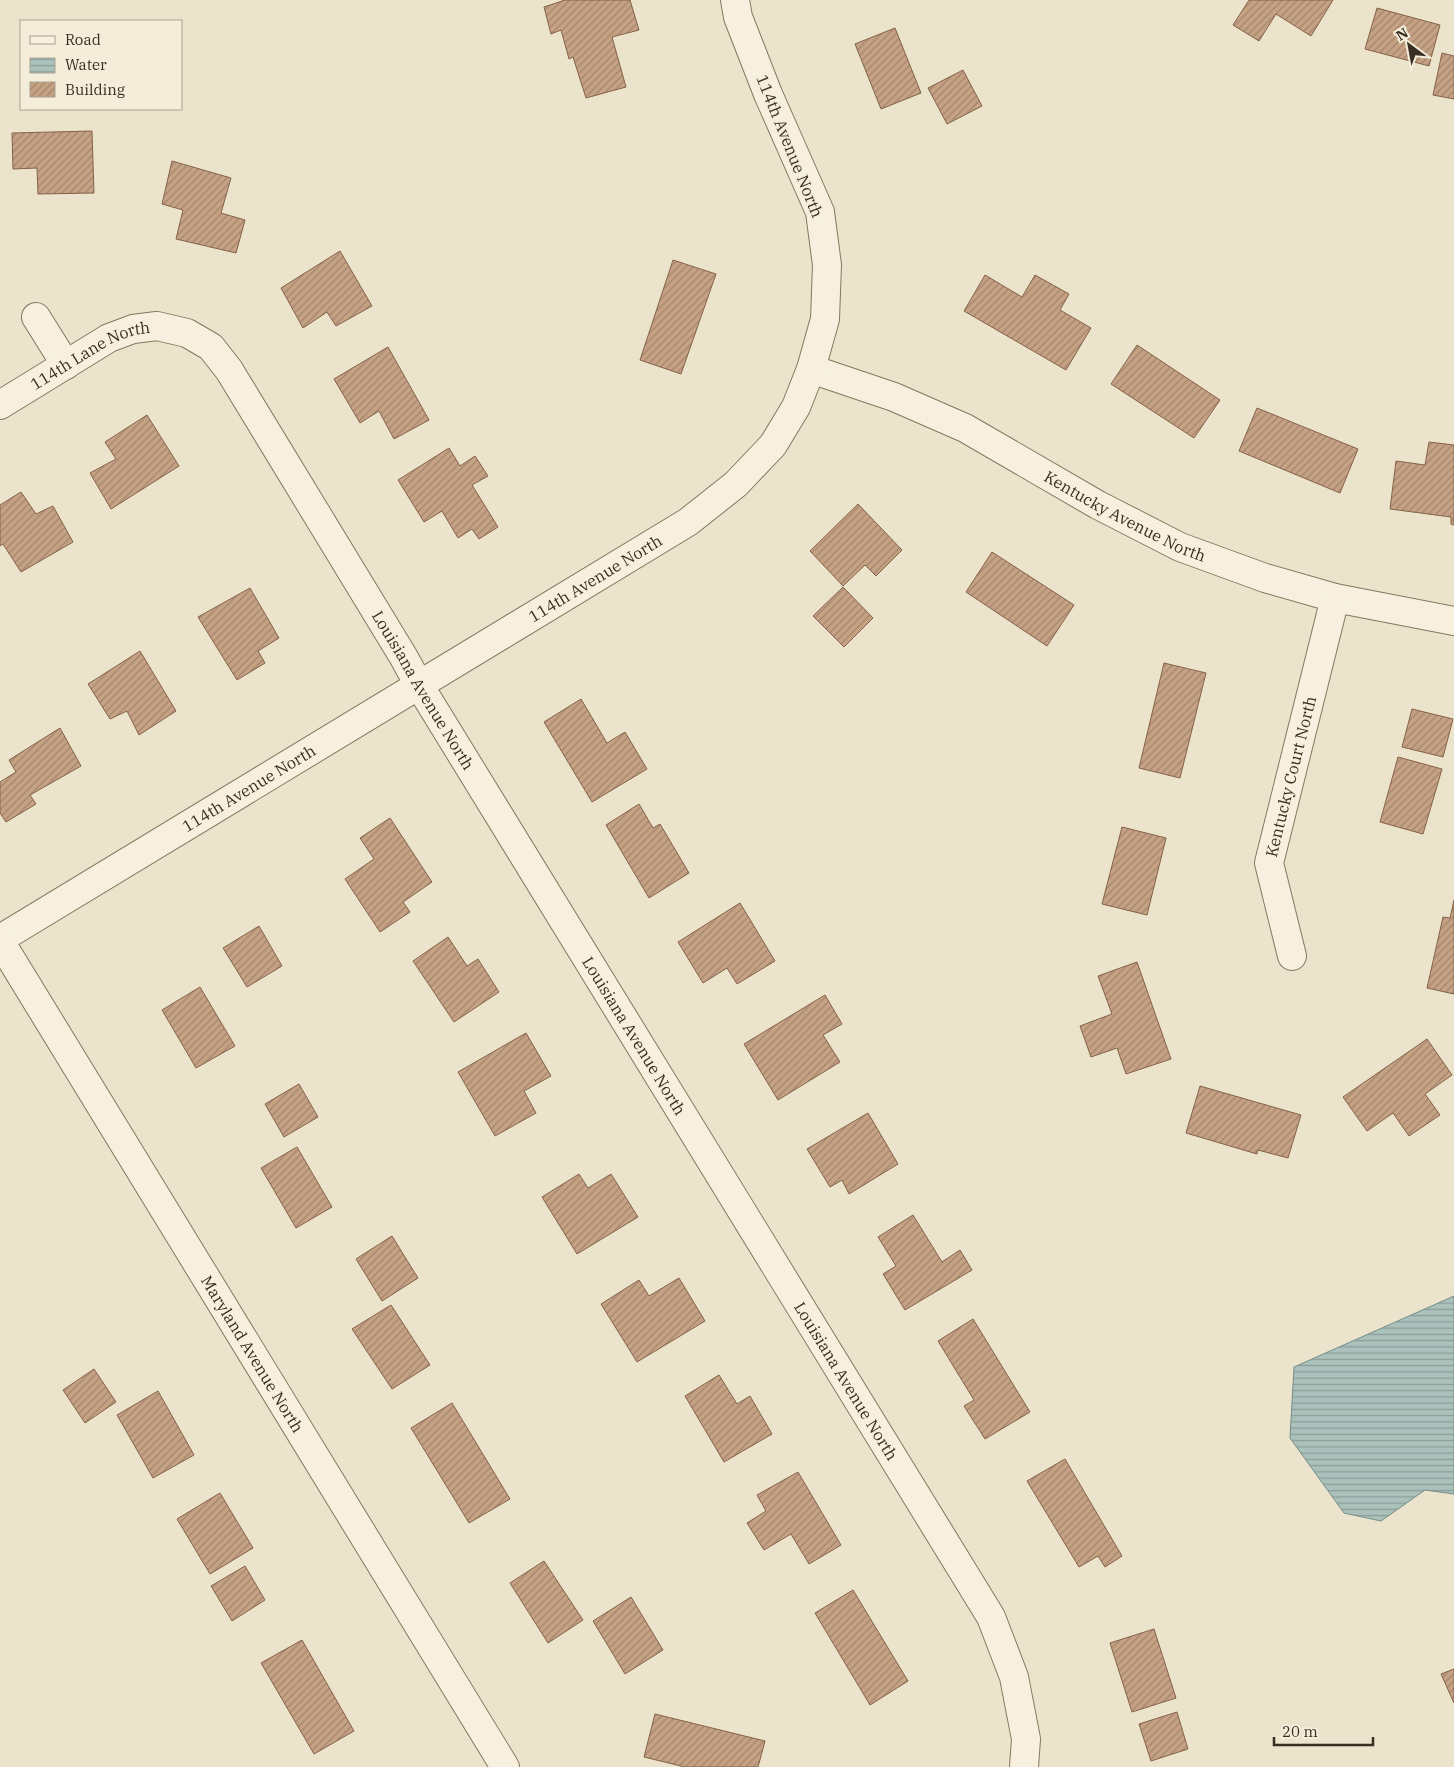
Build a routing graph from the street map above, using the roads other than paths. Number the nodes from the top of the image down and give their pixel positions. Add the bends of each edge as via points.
1 (735, 0) edge
2 (36, 317) dead end
3 (187, 333) joint
4 (66, 365) junction
5 (811, 369) junction
6 (0, 405) edge
7 (1335, 598) junction
8 (1454, 621) edge
9 (419, 685) junction
10 (0, 940) edge
11 (1292, 956) dead end
12 (499, 1765) edge
13 (1024, 1767) edge

1 - 5 street, 114th Avenue North via 738,17 768,94 820,212 827,265 825,319
2 - 4 street
3 - 4 street, 114th Lane North via 158,326 133,329 109,338
3 - 9 street, Louisiana Avenue North via 211,347 229,370
4 - 6 street, 114th Lane North
5 - 7 street, Kentucky Avenue North via 894,397 965,428 1098,505 1180,547 1265,578
5 - 9 street, 114th Avenue North via 796,407 773,445 736,484 688,522
7 - 8 street, Kentucky Avenue North
7 - 11 street, Kentucky Court North via 1270,864
9 - 10 street, 114th Avenue North
9 - 13 street, Louisiana Avenue North via 991,1617 1014,1677 1026,1739
10 - 12 street, Maryland Avenue North

